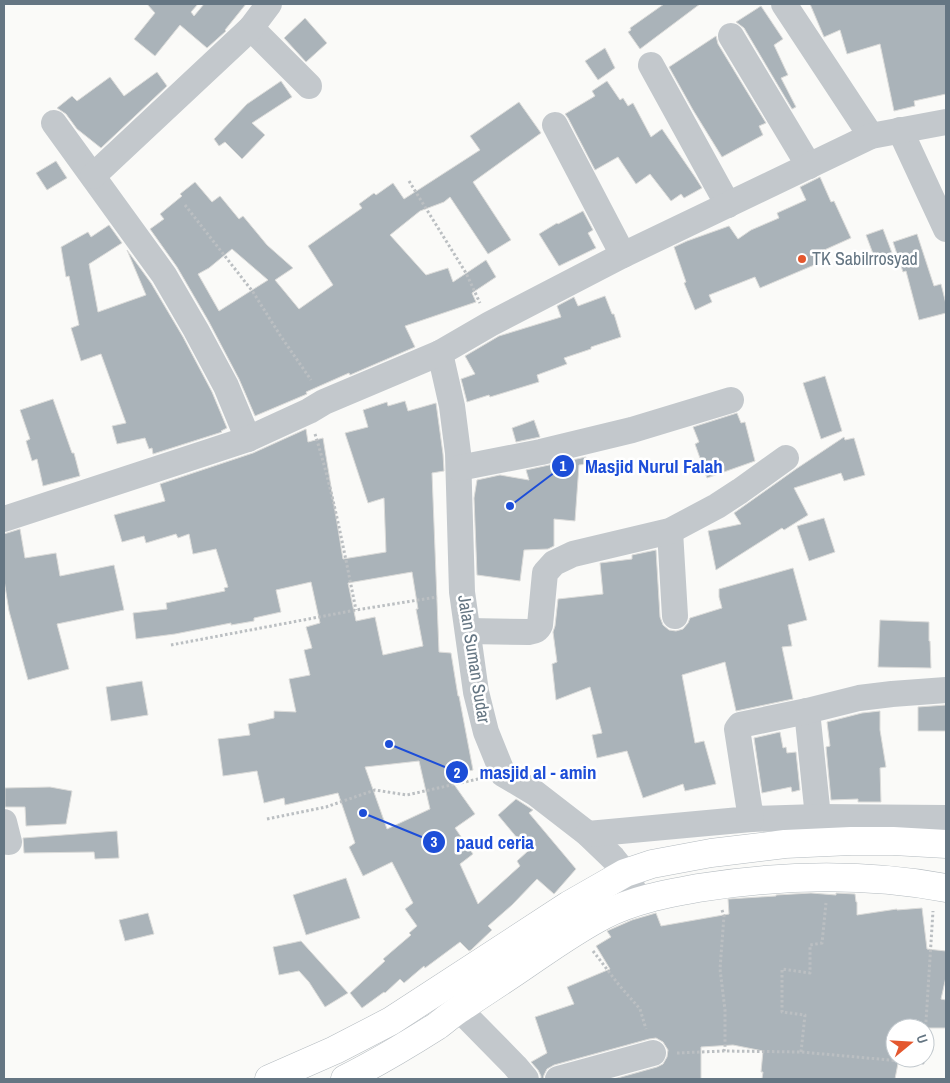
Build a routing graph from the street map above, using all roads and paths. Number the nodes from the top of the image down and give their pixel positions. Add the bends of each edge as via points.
1 (269, 4) edge
2 (784, 4) edge
3 (251, 28) junction
4 (731, 36) dead end
5 (651, 65) dead end
6 (309, 86) dead end
7 (946, 122) edge
8 (54, 123) dead end
9 (555, 125) dead end
10 (900, 130) junction
11 (871, 136) junction
12 (809, 166) junction
13 (93, 176) junction
14 (409, 181) dead end
15 (185, 205) dead end
16 (728, 205) junction
17 (946, 229) edge
18 (623, 255) junction
19 (490, 324) junction
20 (440, 354) junction
21 (731, 400) dead end
22 (316, 407) junction
23 (248, 438) junction
24 (786, 458) dead end
25 (459, 468) junction
26 (4, 519) edge
27 (670, 531) junction
28 (462, 592) junction
29 (356, 610) junction
30 (675, 616) dead end
31 (468, 631) junction
32 (171, 645) dead end
33 (946, 690) edge
34 (807, 711) junction
35 (503, 774) junction
36 (818, 817) junction
37 (946, 818) edge
38 (267, 819) dead end
39 (752, 819) junction
40 (588, 834) junction
41 (946, 844) edge
42 (625, 873) junction
43 (828, 878) junction
44 (716, 885) junction
45 (941, 887) edge
46 (639, 901) junction
47 (579, 929) junction
48 (459, 1009) junction
49 (927, 1018) edge
50 (724, 1051) junction
51 (801, 1052) junction
52 (653, 1054) junction
53 (885, 1060) edge
54 (269, 1079) edge
55 (345, 1079) edge
56 (526, 1079) edge
57 (558, 1079) edge

1 - 3 street
2 - 11 street
3 - 6 street
3 - 13 street
4 - 12 street
5 - 16 street
7 - 10 street
8 - 13 street
9 - 18 street
10 - 11 street
10 - 17 street
11 - 12 street
12 - 16 street
13 - 23 street via 164,275 226,386
14 - 19 path via 466,272
15 - 22 path via 253,292 306,373
16 - 18 street
18 - 19 street
19 - 20 street
20 - 22 street
20 - 25 street, Jalan Suman Sudar via 454,422
21 - 25 street via 624,432
22 - 23 street
22 - 29 path
23 - 26 street
24 - 27 street via 717,506
25 - 28 street, Jalan Suman Sudar
27 - 30 street
27 - 31 street via 573,554 554,562 544,573 540,625 534,631
28 - 29 path
28 - 31 street, Jalan Suman Sudar
29 - 32 path
31 - 35 street, Jalan Suman Sudar via 476,692 486,732
33 - 34 street via 859,698
34 - 36 street
34 - 39 street via 738,727
35 - 38 path via 407,795 374,790 326,807
35 - 40 street via 535,793
36 - 37 street
36 - 39 street
39 - 40 street
40 - 42 street
41 - 42 main road via 859,840 785,844 712,853 652,864
42 - 46 street
42 - 54 main road via 569,905 391,1021
43 - 44 main road
43 - 45 main road
43 - 51 path via 822,943 810,945 810,973 782,969 782,1012 805,1015
44 - 46 main road
44 - 50 path via 724,916 720,969
45 - 49 path
46 - 47 main road
47 - 48 main road
47 - 52 path via 640,1009
48 - 55 main road via 438,1025
48 - 56 street
50 - 51 path
50 - 52 path
51 - 53 path
52 - 57 street

